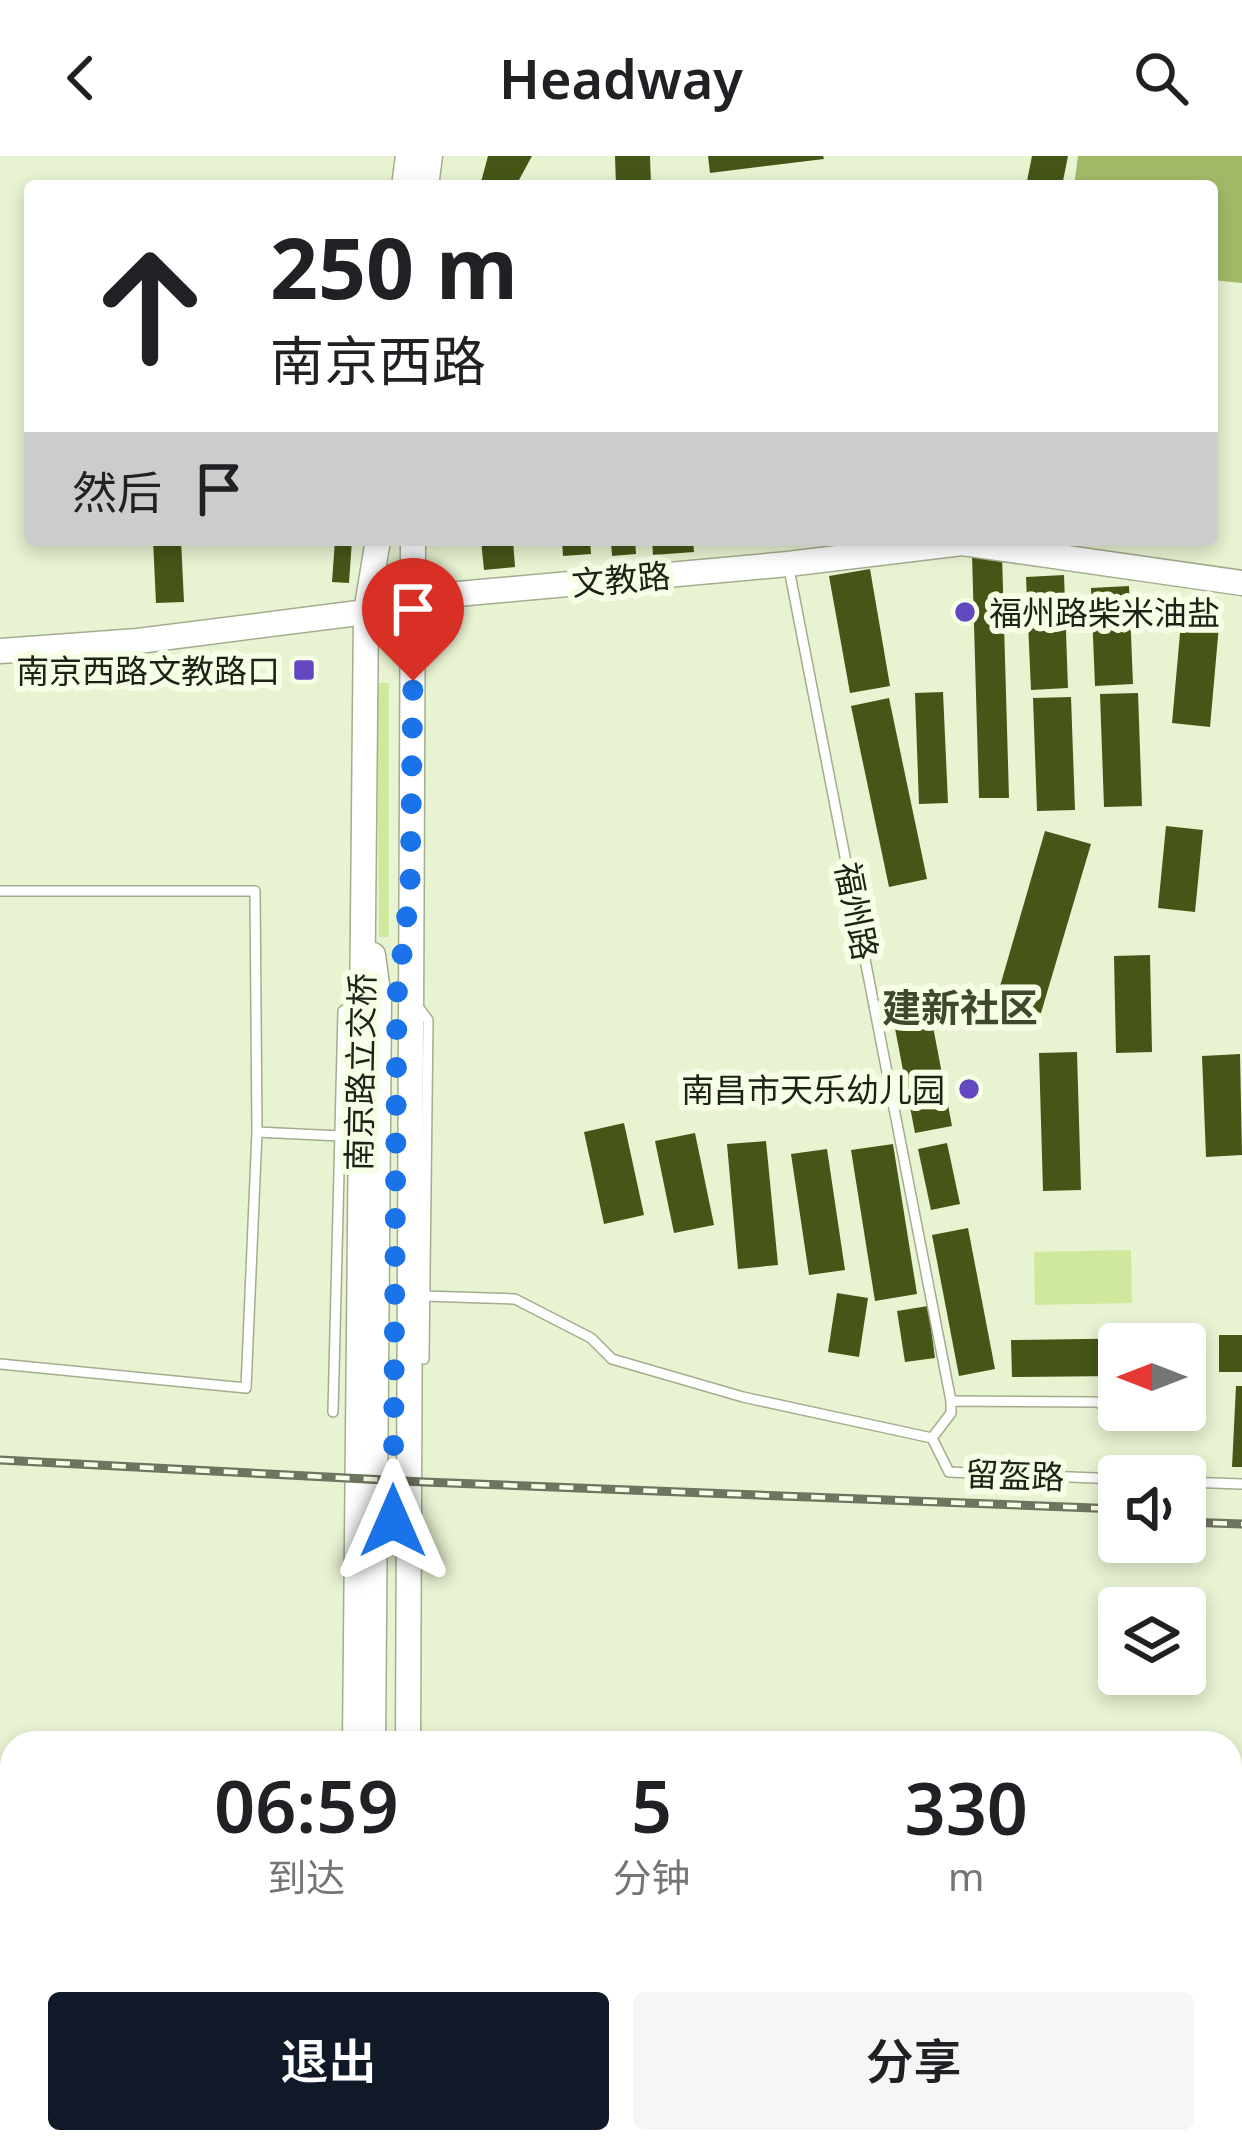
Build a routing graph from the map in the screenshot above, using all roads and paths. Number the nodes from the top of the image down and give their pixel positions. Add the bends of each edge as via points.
1 (377, 546) edge
2 (413, 546) edge
3 (937, 546) edge
4 (983, 546) edge
5 (788, 564) junction
6 (1242, 583) edge
7 (414, 598) junction
8 (366, 612) junction
9 (0, 651) edge
10 (0, 890) edge
11 (410, 890) junction
12 (364, 893) junction
13 (359, 999) junction
14 (412, 999) junction
15 (257, 1132) junction
16 (340, 1136) junction
17 (424, 1296) junction
18 (424, 1359) dead end
19 (0, 1364) edge
20 (951, 1401) junction
21 (1098, 1403) edge
22 (334, 1412) dead end
23 (932, 1438) junction
24 (1098, 1478) edge
25 (1206, 1483) edge
26 (1242, 1484) edge
27 (355, 1731) edge
28 (373, 1731) edge
29 (392, 1731) edge
30 (408, 1731) edge

1 - 8 street
2 - 7 street
3 - 5 street, 文教路
4 - 6 street, 文教路
5 - 7 street, 文教路
5 - 20 lane, 福州路
7 - 8 street, 文教路
7 - 11 street
8 - 9 street, 文教路
8 - 12 street
10 - 15 lane via 255,890
11 - 14 street, 南京路立交桥
11 - 29 street, 南京路立交桥 via 397,995
12 - 13 street, 南京路立交桥
12 - 28 street, 南京路立交桥 via 379,999
13 - 16 lane via 344,1011
13 - 27 street, 南京路立交桥
14 - 17 lane via 428,1020
14 - 30 street, 南京路立交桥
15 - 16 lane
15 - 19 lane via 246,1388
16 - 22 lane
17 - 18 lane
17 - 23 lane via 514,1299 591,1338 611,1359
20 - 21 lane
20 - 23 lane
23 - 24 lane, 留盔路 via 949,1472
25 - 26 lane

